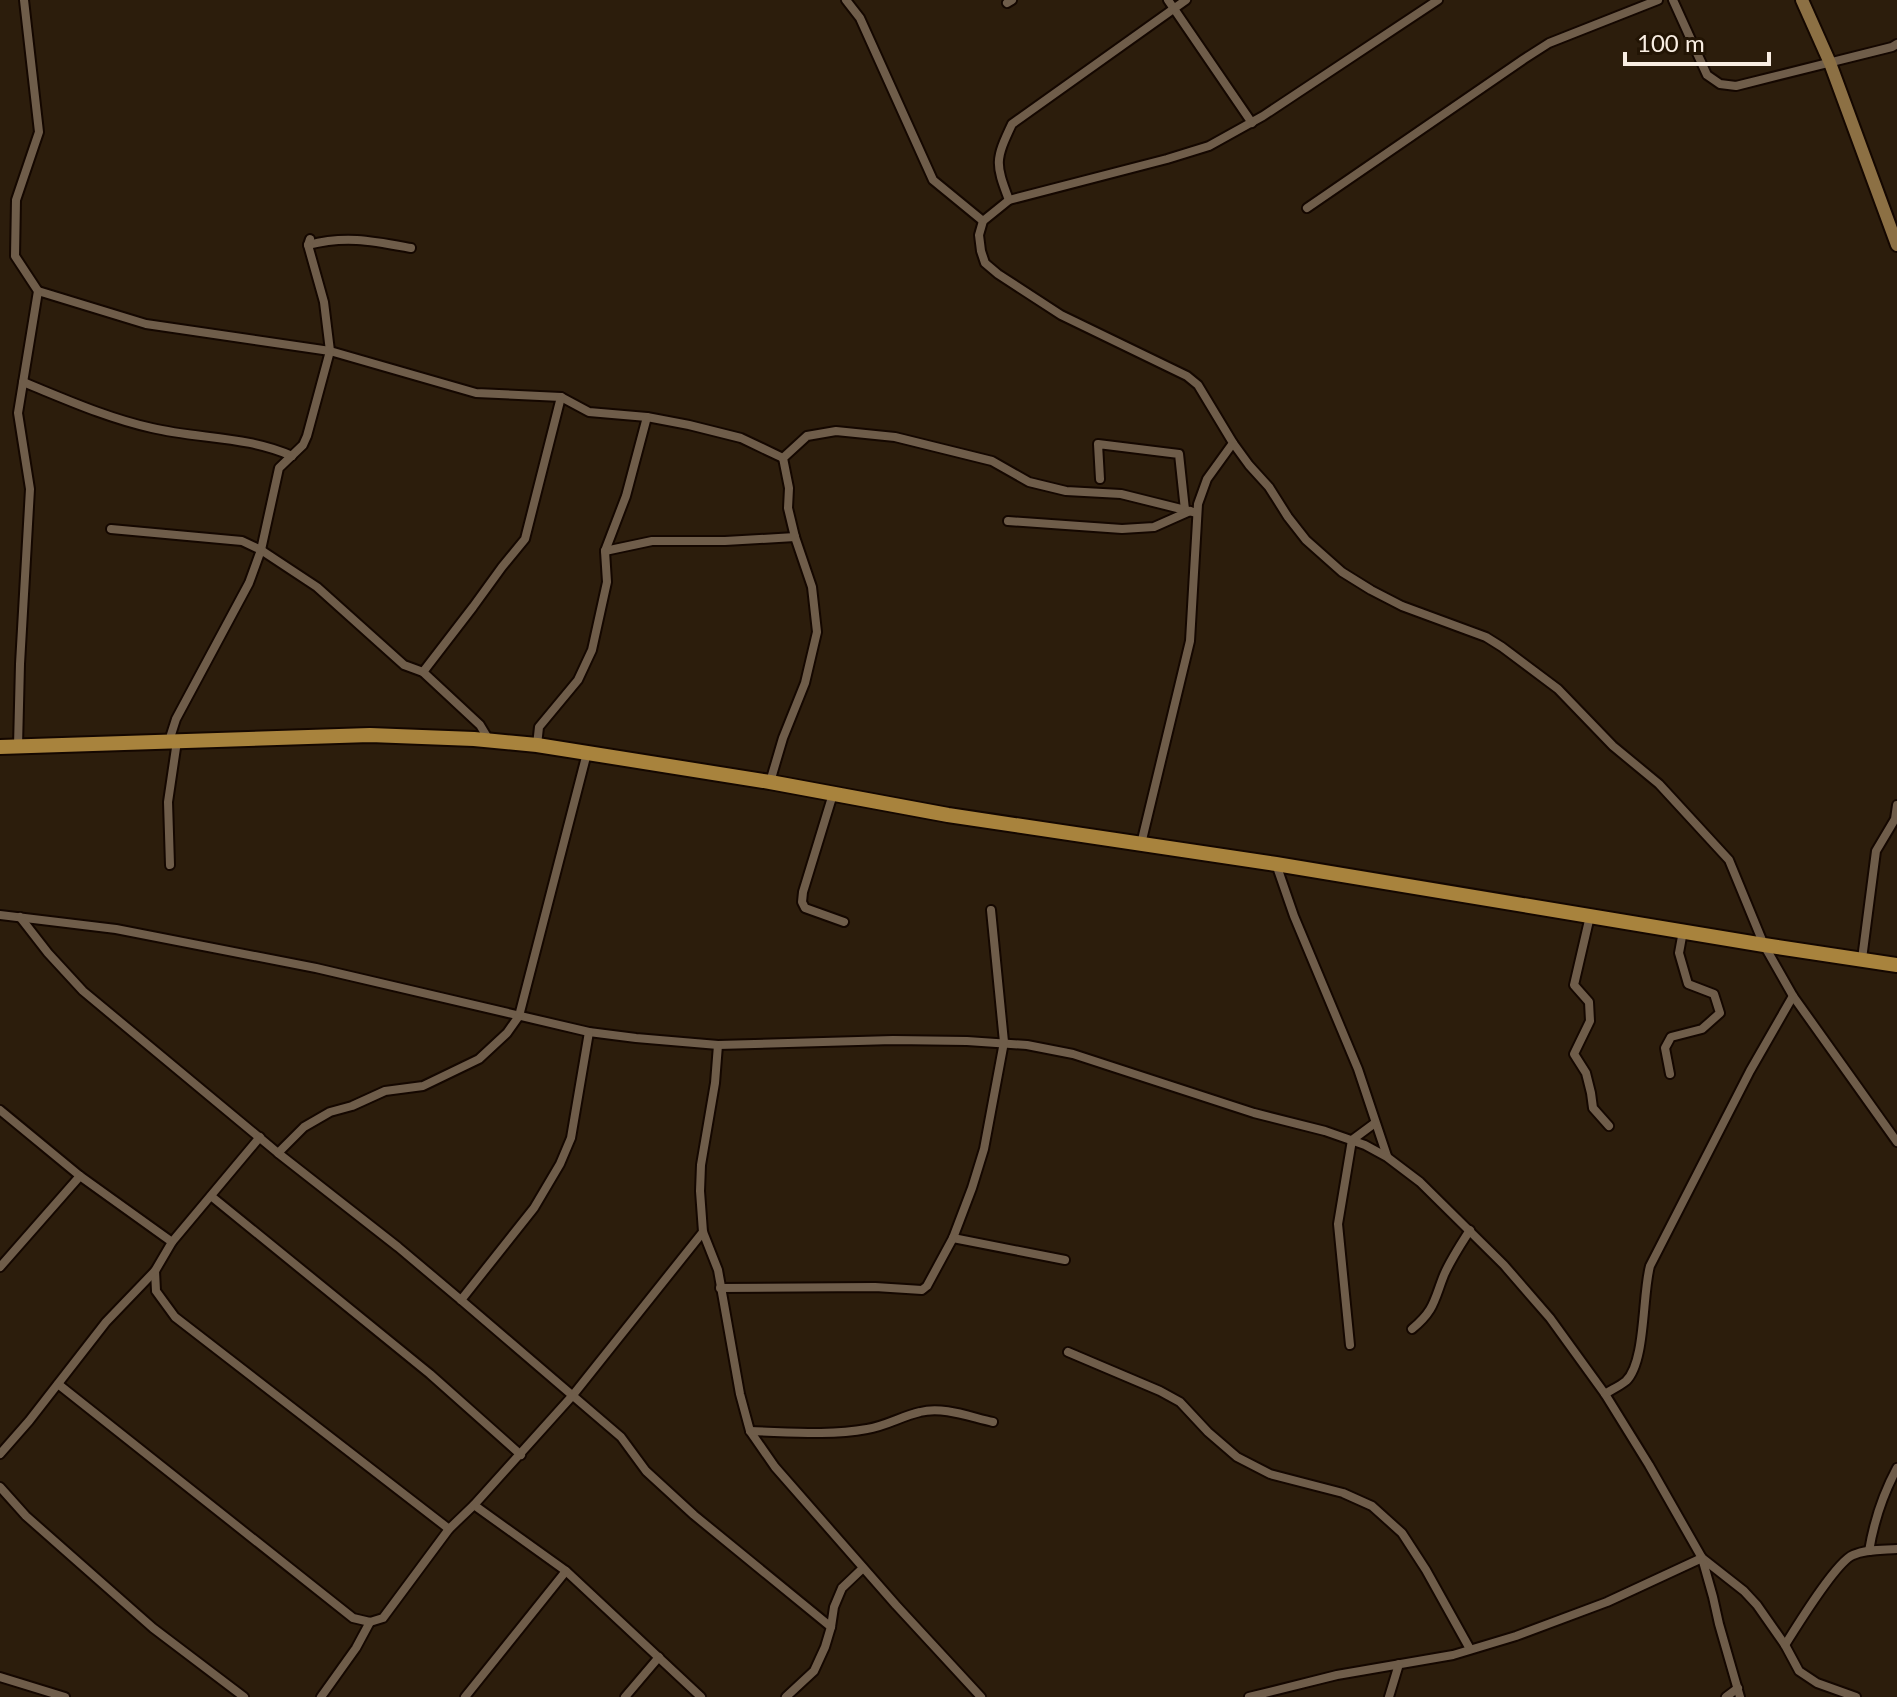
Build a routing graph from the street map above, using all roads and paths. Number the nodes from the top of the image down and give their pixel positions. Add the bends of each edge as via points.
1 (24, 0) edge
2 (846, 0) edge
3 (1168, 0) edge
4 (1186, 0) edge
5 (1438, 0) edge
6 (1658, 0) edge
7 (1673, 0) edge
8 (1802, 0) edge
9 (1174, 8) junction
10 (1897, 44) edge
11 (1830, 63) junction
12 (1252, 123) junction
13 (1009, 200) junction
14 (1307, 208) dead end
15 (983, 221) junction
16 (1897, 245) edge
17 (411, 248) dead end
18 (38, 291) junction
19 (330, 351) junction
20 (23, 382) junction
21 (561, 397) junction
22 (647, 417) junction
23 (1233, 443) junction
24 (292, 456) junction
25 (783, 458) junction
26 (1100, 479) dead end
27 (1191, 511) junction
28 (1008, 521) dead end
29 (111, 529) dead end
30 (795, 537) junction
31 (261, 550) junction
32 (605, 551) junction
33 (423, 672) junction
34 (489, 740) junction
35 (173, 741) junction
36 (537, 745) junction
37 (18, 746) junction
38 (0, 747) edge
39 (587, 752) junction
40 (770, 782) junction
41 (833, 794) junction
42 (1897, 805) edge
43 (1141, 844) junction
44 (1276, 864) junction
45 (170, 865) dead end
46 (991, 910) dead end
47 (0, 915) edge
48 (1590, 916) junction
49 (20, 917) junction
50 (844, 922) dead end
51 (1683, 931) junction
52 (1764, 945) junction
53 (1862, 959) junction
54 (1897, 965) edge
55 (1793, 996) junction
56 (519, 1016) junction
57 (589, 1032) junction
58 (1004, 1042) junction
59 (718, 1045) junction
60 (1670, 1074) dead end
61 (0, 1110) edge
62 (1375, 1123) junction
63 (1609, 1126) dead end
64 (260, 1137) junction
65 (1352, 1140) junction
66 (1897, 1142) edge
67 (278, 1153) junction
68 (1387, 1157) junction
69 (80, 1176) junction
70 (211, 1196) junction
71 (1470, 1230) junction
72 (703, 1232) junction
73 (953, 1238) junction
74 (172, 1242) junction
75 (0, 1249) edge
76 (9, 1255) junction
77 (1065, 1260) dead end
78 (0, 1267) edge
79 (155, 1271) junction
80 (720, 1288) junction
81 (461, 1300) junction
82 (1412, 1329) dead end
83 (1350, 1345) dead end
84 (1068, 1352) dead end
85 (58, 1384) junction
86 (1605, 1394) junction
87 (573, 1395) junction
88 (993, 1422) dead end
89 (750, 1431) junction
90 (0, 1454) edge
91 (521, 1455) junction
92 (1897, 1468) edge
93 (0, 1487) edge
94 (474, 1505) junction
95 (449, 1529) junction
96 (1897, 1549) edge
97 (1869, 1551) junction
98 (1702, 1558) junction
99 (863, 1568) junction
100 (566, 1571) junction
101 (370, 1622) junction
102 (831, 1627) junction
103 (1785, 1645) junction
104 (1470, 1649) junction
105 (659, 1657) junction
106 (1399, 1664) junction
107 (0, 1677) edge
108 (1739, 1692) edge
109 (65, 1697) edge
110 (244, 1697) edge
111 (321, 1697) edge
112 (465, 1697) edge
113 (625, 1697) edge
114 (701, 1697) edge
115 (786, 1697) edge
116 (981, 1697) edge
117 (1249, 1697) edge
118 (1389, 1697) edge
119 (1726, 1697) edge
120 (1856, 1697) edge

1 - 18 street via 39,132 16,200 15,256
2 - 15 street via 860,18 933,180
3 - 9 street
4 - 9 street
5 - 12 street
6 - 14 street via 1549,43
7 - 11 street via 1707,75 1720,84 1736,86
8 - 11 main road
9 - 12 street
9 - 13 street via 1012,124 997,161
10 - 11 street
11 - 16 main road
12 - 13 street via 1181,155
13 - 15 street
15 - 23 street via 979,235 985,263 1061,315 1187,376
17 - 19 street via 364,240 309,242
18 - 19 street via 146,324
18 - 20 street
19 - 21 street via 476,393
19 - 24 street via 307,436
20 - 24 street via 152,429 269,446
20 - 37 street via 18,413 30,489
21 - 22 street via 589,412
21 - 33 street via 525,539
22 - 25 street via 741,438
22 - 32 street
23 - 27 street
23 - 52 street via 1306,540 1342,572 1402,606 1502,647 1558,689 1659,784 1729,860
24 - 31 street via 279,468
25 - 27 street via 807,436 836,431 895,437 992,461 1029,482 1066,491 1121,494
25 - 30 street
26 - 27 street via 1098,444 1179,454
27 - 28 street via 1154,527
27 - 43 street via 1190,641
29 - 31 street via 242,541
30 - 32 street via 652,541
30 - 40 street via 812,587 817,632
31 - 33 street via 317,587 404,665
31 - 35 street via 249,583 176,719
32 - 36 street via 607,582 592,650 578,680 539,727
33 - 34 street
34 - 35 main road via 370,735
34 - 36 main road
35 - 37 main road
35 - 45 street
36 - 39 main road
37 - 38 main road
39 - 40 main road
39 - 56 street
40 - 41 main road
41 - 43 main road
41 - 50 street via 802,902 805,908
42 - 53 street via 1876,851
43 - 44 main road
44 - 48 main road
44 - 62 street
46 - 58 street
47 - 49 street
48 - 51 main road
48 - 63 street via 1574,985 1589,1002 1590,1021 1574,1054 1586,1073 1593,1108
49 - 56 street via 116,929 316,968
49 - 64 street via 83,991
51 - 52 main road
51 - 60 street via 1679,953 1688,984 1714,994 1720,1013 1702,1029 1671,1037 1665,1048
52 - 53 main road
52 - 55 street
53 - 54 main road
55 - 66 street
55 - 86 street via 1650,1266 1633,1372
56 - 57 street
56 - 67 street via 479,1059 423,1086 385,1091 330,1112 304,1127
57 - 59 street
57 - 81 street via 571,1138 560,1164 534,1208
58 - 59 street
58 - 65 street via 1073,1054
58 - 73 street via 984,1149
59 - 72 street via 701,1165
61 - 69 street
62 - 65 street
62 - 68 street
64 - 67 street
64 - 70 street
65 - 68 street
65 - 83 street via 1338,1224
67 - 81 street
68 - 71 street
69 - 74 street
69 - 76 street
70 - 74 street
70 - 91 street
71 - 82 street via 1434,1305
71 - 86 street via 1550,1318
72 - 80 street
72 - 87 street
73 - 77 street
73 - 80 street via 922,1290
74 - 79 street
75 - 76 street
76 - 78 street
79 - 85 street
79 - 95 street via 156,1291 175,1317
80 - 89 street
81 - 87 street
84 - 104 street via 1180,1402 1248,1463 1372,1506 1402,1533
85 - 90 street
85 - 101 street via 353,1618
86 - 98 street
87 - 91 street
87 - 102 street via 694,1515
88 - 89 street via 936,1410 868,1429
89 - 99 street
91 - 94 street
92 - 97 street via 1884,1493
93 - 110 street via 153,1628
94 - 95 street
94 - 100 street
95 - 101 street via 383,1618
96 - 97 street
97 - 103 street via 1840,1565
98 - 103 street via 1744,1591
98 - 104 street via 1607,1602
98 - 108 street
99 - 102 street via 842,1588
99 - 116 street
100 - 105 street
100 - 112 street
101 - 111 street
102 - 115 street via 814,1671
103 - 120 street via 1799,1671
104 - 106 street
105 - 113 street
105 - 114 street
106 - 117 street
106 - 118 street
107 - 109 street
108 - 119 street

